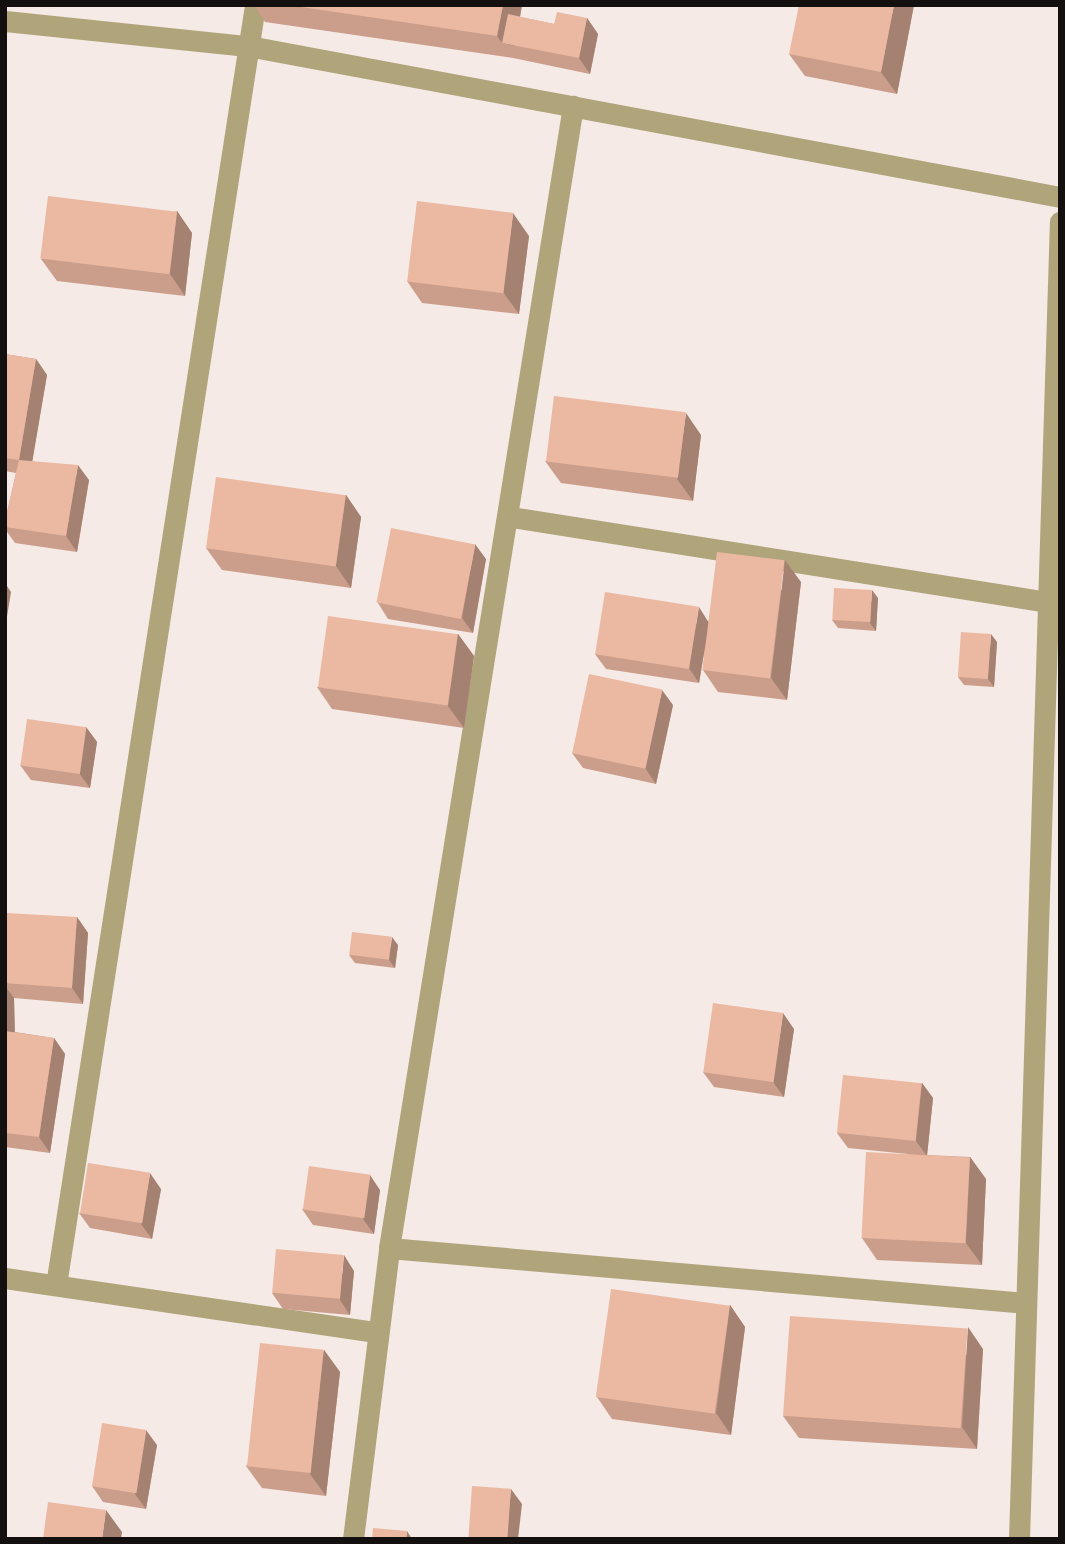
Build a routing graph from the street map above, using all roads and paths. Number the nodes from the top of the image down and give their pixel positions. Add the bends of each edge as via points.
1 (255, 5) edge
2 (5, 21) edge
3 (248, 46) junction
4 (573, 106) junction
5 (1060, 197) edge
6 (1060, 222) edge
7 (511, 517) junction
8 (1048, 602) junction
9 (389, 1248) junction
10 (5, 1278) edge
11 (56, 1285) junction
12 (1026, 1303) junction
13 (376, 1332) junction
14 (353, 1539) edge
15 (1018, 1539) edge

1 - 3 street
2 - 3 street
3 - 4 street
3 - 11 street
4 - 5 street
4 - 7 street
6 - 8 street
7 - 8 street
7 - 9 street
8 - 12 street
9 - 12 street
9 - 13 street
10 - 11 street
11 - 13 street
12 - 15 street
13 - 14 street

